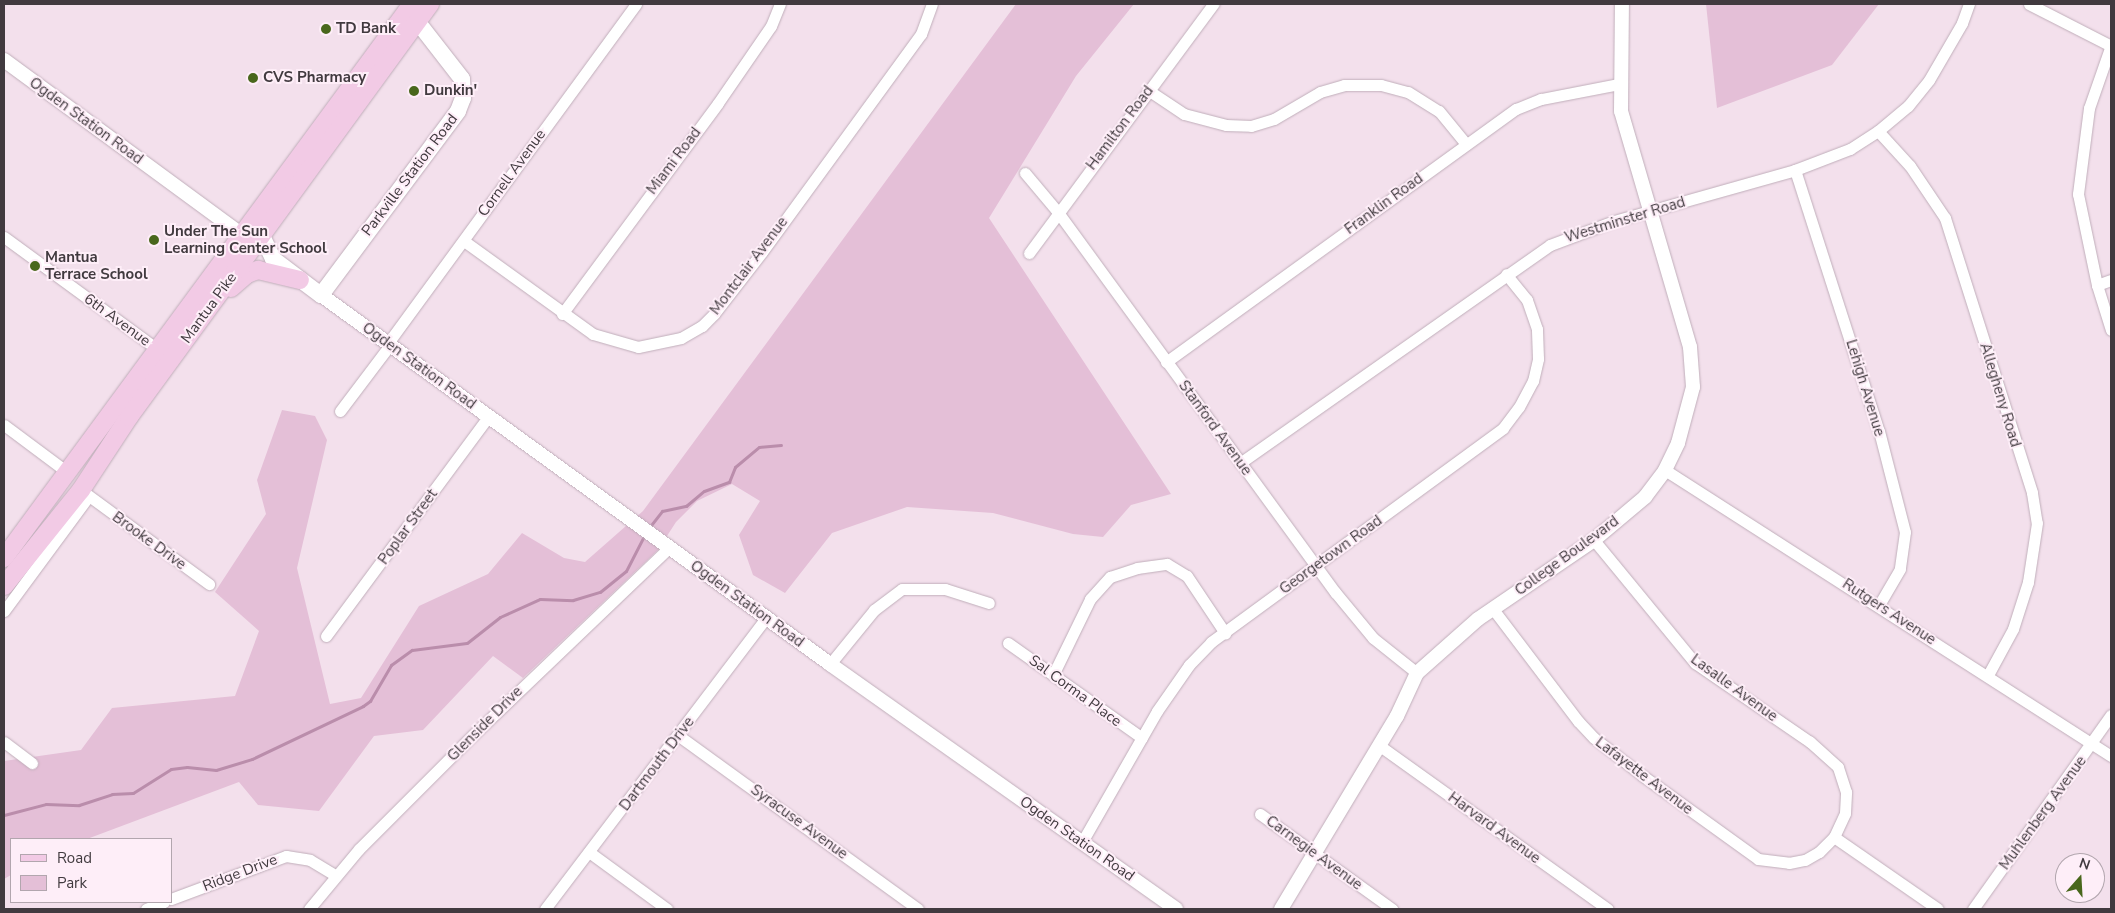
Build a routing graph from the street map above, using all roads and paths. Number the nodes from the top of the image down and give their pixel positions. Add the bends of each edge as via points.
1 (430, 4) edge
2 (636, 4) edge
3 (780, 4) edge
4 (932, 4) edge
5 (1213, 4) edge
6 (1622, 4) edge
7 (1969, 4) edge
8 (2029, 4) edge
9 (410, 10) edge
10 (2111, 46) edge
11 (4, 60) edge
12 (1619, 84) junction
13 (1148, 90) junction
14 (1878, 131) junction
15 (1466, 144) junction
16 (1795, 170) junction
17 (1025, 173) dead end
18 (1057, 211) junction
19 (1649, 212) junction
20 (242, 235) junction
21 (262, 236) junction
22 (4, 237) edge
23 (464, 241) junction
24 (1029, 253) dead end
25 (1506, 274) junction
26 (300, 280) junction
27 (2111, 280) edge
28 (2097, 285) junction
29 (321, 295) junction
30 (562, 314) junction
31 (2111, 330) edge
32 (389, 344) junction
33 (157, 349) junction
34 (1166, 362) junction
35 (340, 412) dead end
36 (128, 417) junction
37 (488, 417) junction
38 (4, 424) edge
39 (1240, 463) junction
40 (1666, 470) junction
41 (67, 472) junction
42 (84, 493) junction
43 (1594, 540) junction
44 (670, 548) junction
45 (4, 558) edge
46 (1316, 565) junction
47 (209, 584) dead end
48 (4, 586) edge
49 (989, 603) dead end
50 (1879, 605) junction
51 (1494, 609) junction
52 (4, 611) edge
53 (766, 618) junction
54 (1225, 633) junction
55 (326, 636) dead end
56 (1008, 643) dead end
57 (830, 664) junction
58 (1417, 673) junction
59 (1053, 675) junction
60 (1988, 675) junction
61 (2111, 715) edge
62 (679, 736) junction
63 (1142, 738) junction
64 (4, 742) edge
65 (2093, 744) junction
66 (1380, 746) junction
67 (2111, 756) edge
68 (32, 763) dead end
69 (1260, 814) dead end
70 (1834, 837) junction
71 (1082, 842) junction
72 (589, 852) junction
73 (1314, 853) junction
74 (335, 875) junction
75 (172, 899) edge
76 (161, 903) edge
77 (146, 909) edge
78 (309, 909) edge
79 (545, 909) edge
80 (667, 909) edge
81 (918, 909) edge
82 (1176, 909) edge
83 (1282, 909) edge
84 (1392, 909) edge
85 (1608, 909) edge
86 (1938, 909) edge
87 (1973, 909) edge

1 - 9 main road, Mantua Pike
2 - 23 street, Cornell Avenue
3 - 30 street, Miami Road via 777,16 728,88
4 - 30 street, Montclair Avenue via 920,34 907,54 762,252 702,326 681,338 638,347 593,334
5 - 13 street, Hamilton Road
6 - 12 street, College Boulevard
7 - 14 street, Westminster Road via 1954,38 1929,80 1908,106
8 - 10 street
9 - 20 main road, Mantua Pike
9 - 21 main road, Mantua Pike
9 - 29 main road, Parkville Station Road via 462,79 463,98 458,111
10 - 28 street via 2089,108 2078,175 2082,226
11 - 20 street, Ogden Station Road
12 - 15 street, Franklin Road via 1541,98 1516,109
12 - 19 street, College Boulevard via 1621,111
13 - 15 street via 1184,114 1226,125 1251,126 1274,119 1320,92 1344,85 1381,85 1408,92 1439,111
13 - 18 street, Hamilton Road
14 - 16 street, Westminster Road via 1850,149
14 - 60 street, Allegheny Road via 1910,166 1945,218 2032,493 2037,523 2028,582 2013,629
15 - 34 street, Franklin Road
16 - 19 street, Westminster Road
16 - 50 street, Lehigh Avenue via 1878,431 1905,532 1900,569
17 - 18 street, Stanford Avenue
18 - 24 street, Hamilton Road
18 - 34 street, Stanford Avenue
19 - 25 street, Westminster Road via 1567,237 1537,251
19 - 40 street, College Boulevard via 1682,318 1693,370 1685,425
20 - 33 main road, Mantua Pike
21 - 26 main road via 273,259
21 - 36 main road, Mantua Pike
22 - 33 street, 6th Avenue
23 - 30 street, Montclair Avenue
23 - 32 street, Cornell Avenue
25 - 39 street, Westminster Road via 1382,366
25 - 46 street, Georgetown Road via 1527,300 1537,329 1538,359 1533,381 1519,407 1503,428
26 - 29 main road
26 - 36 main road via 258,270 233,285 139,411
27 - 28 street
28 - 31 street
29 - 32 street, Ogden Station Road
32 - 35 street, Cornell Avenue
32 - 37 street, Ogden Station Road
33 - 41 main road, Mantua Pike
34 - 39 street, Stanford Avenue
36 - 42 main road, Mantua Pike
37 - 44 street, Ogden Station Road
37 - 55 street, Poplar Street
38 - 41 street
39 - 46 street, Stanford Avenue
40 - 43 street, College Boulevard via 1645,497
40 - 50 street, Rutgers Avenue
41 - 45 main road, Mantua Pike
42 - 47 street, Brooke Drive
42 - 48 main road, Mantua Pike
42 - 52 street
43 - 51 street, College Boulevard
43 - 70 street, Lasalle Avenue via 1695,663 1810,742 1838,767 1846,792 1845,813
44 - 53 street, Ogden Station Road
44 - 74 street, Glenside Drive via 479,729
46 - 54 street, Georgetown Road
46 - 58 street, Stanford Avenue via 1373,638
49 - 57 street via 944,589 902,589 874,610
50 - 60 street, Rutgers Avenue
51 - 58 street, College Boulevard
51 - 70 street, Lafayette Avenue via 1594,738 1758,859 1772,863 1805,860
53 - 57 street, Ogden Station Road
53 - 62 street, Dartmouth Drive
54 - 59 street via 1187,576 1167,564 1137,568 1110,577 1090,599
54 - 63 street, Georgetown Road via 1189,665
56 - 59 street, Sal Corma Place
57 - 71 street, Ogden Station Road
58 - 66 street, College Boulevard
59 - 63 street, Sal Corma Place
60 - 65 street, Rutgers Avenue
61 - 65 street, Muhlenberg Avenue
62 - 72 street, Dartmouth Drive
62 - 81 street, Syracuse Avenue
63 - 71 street, Georgetown Road
64 - 68 street
65 - 67 street, Rutgers Avenue
65 - 87 street, Muhlenberg Avenue
66 - 73 street, College Boulevard
66 - 85 street, Harvard Avenue
69 - 73 street, Carnegie Avenue
70 - 86 street
71 - 82 street, Ogden Station Road
72 - 79 street, Dartmouth Drive
72 - 80 street
73 - 83 street, College Boulevard
73 - 84 street, Carnegie Avenue
74 - 75 street, Ridge Drive via 310,860 286,856
74 - 78 street, Glenside Drive
76 - 77 street

